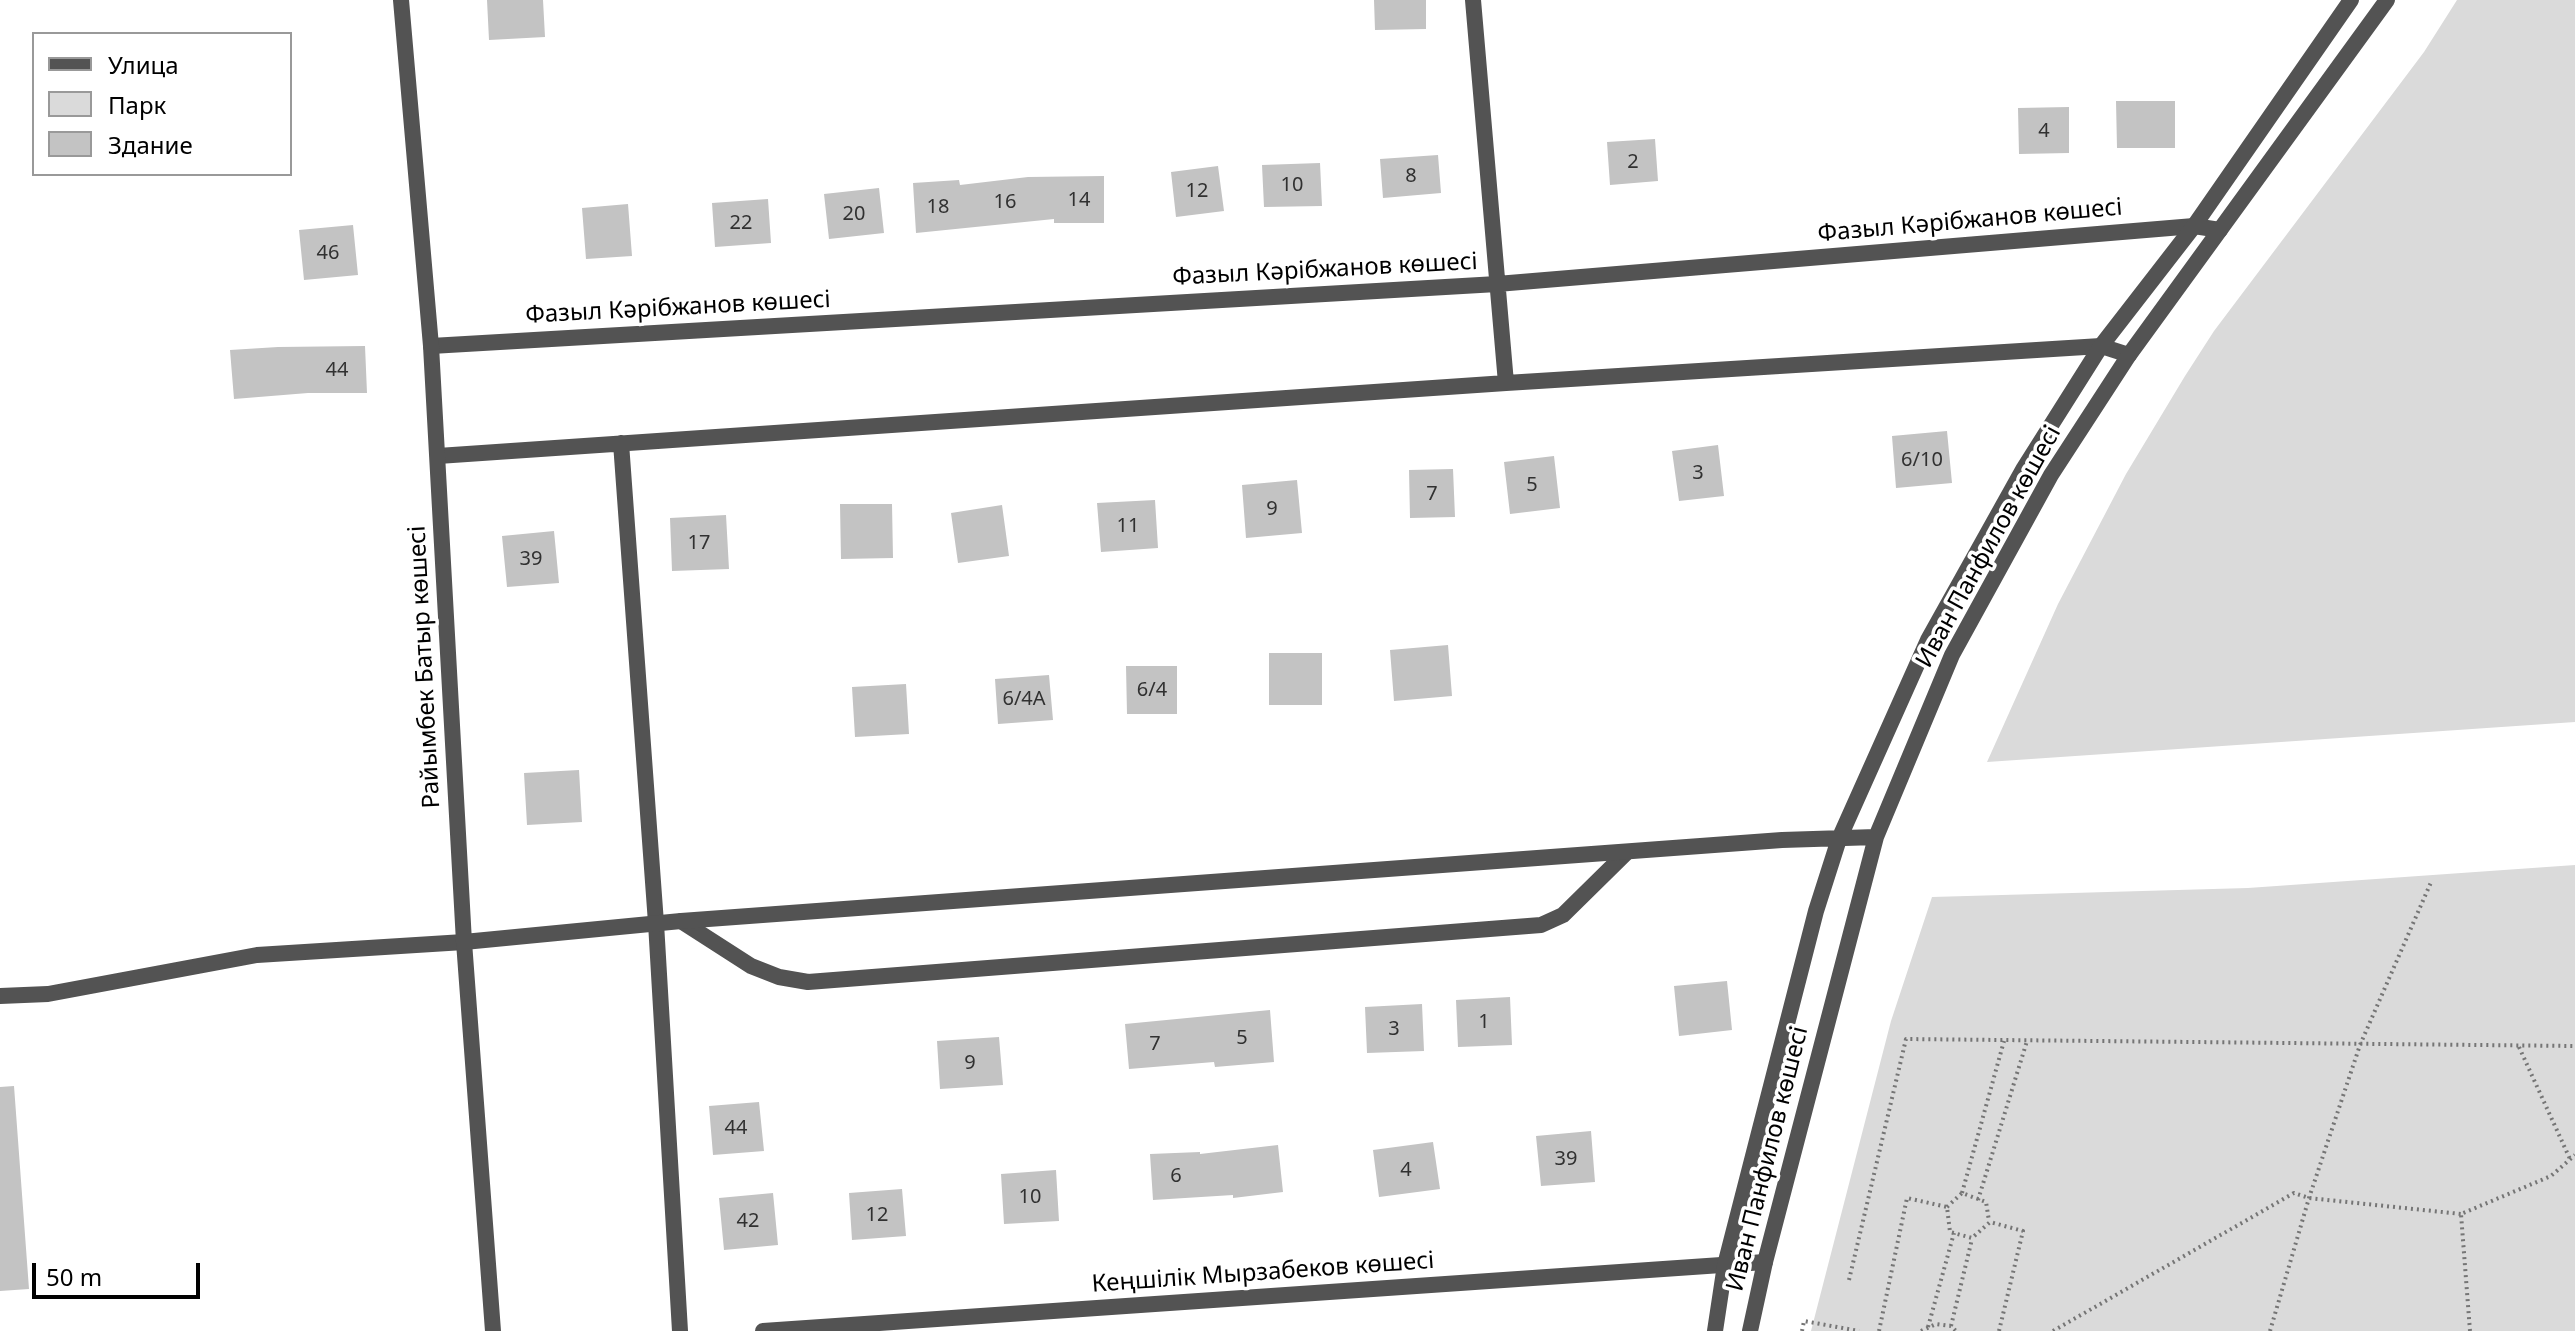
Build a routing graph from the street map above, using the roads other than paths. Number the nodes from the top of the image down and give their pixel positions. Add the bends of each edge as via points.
1 (401, 0) edge
2 (1473, 0) edge
3 (2351, 0) edge
4 (2387, 0) edge
5 (2194, 226) junction
6 (2220, 230) junction
7 (1497, 284) junction
8 (431, 346) junction
9 (2101, 346) junction
10 (2129, 355) junction
11 (1506, 383) junction
12 (621, 443) junction
13 (438, 456) junction
14 (1876, 837) junction
15 (1839, 839) junction
16 (1627, 852) junction
17 (681, 921) junction
18 (656, 923) junction
19 (464, 942) junction
20 (0, 996) edge
21 (1765, 1262) junction
22 (1725, 1265) junction
23 (493, 1331) edge
24 (680, 1331) edge
25 (763, 1331) edge
26 (1715, 1331) edge
27 (1750, 1331) edge

1 - 8 street, Райымбек Батыр көшесі
2 - 7 street
3 - 5 street, Иван Панфилов көшесі
4 - 6 street, Иван Панфилов көшесі
5 - 6 street, Фазыл Кәрібжанов көшесі
5 - 7 street, Фазыл Кәрібжанов көшесі
5 - 9 street, Иван Панфилов көшесі
6 - 10 street, Иван Панфилов көшесі
7 - 8 street, Фазыл Кәрібжанов көшесі
7 - 11 street
8 - 13 street, Райымбек Батыр көшесі
9 - 10 street
9 - 11 street
9 - 15 street, Иван Панфилов көшесі via 2024,468 1928,640
10 - 14 street, Иван Панфилов көшесі via 2051,475 1952,655
11 - 12 street
12 - 13 street
12 - 18 street
13 - 19 street, Райымбек Батыр көшесі
14 - 15 street
14 - 21 street, Иван Панфилов көшесі
15 - 16 street
15 - 22 street, Иван Панфилов көшесі
16 - 17 street
16 - 17 street via 1563,915 1541,925 808,982 751,966
17 - 18 street
18 - 19 street
18 - 24 street
19 - 20 street via 257,955 48,994
19 - 23 street, Райымбек Батыр көшесі
21 - 22 street, Кеңшілік Мырзабеков көшесі
21 - 27 street, Иван Панфилов көшесі
22 - 25 street, Кеңшілік Мырзабеков көшесі
22 - 26 street, Иван Панфилов көшесі

